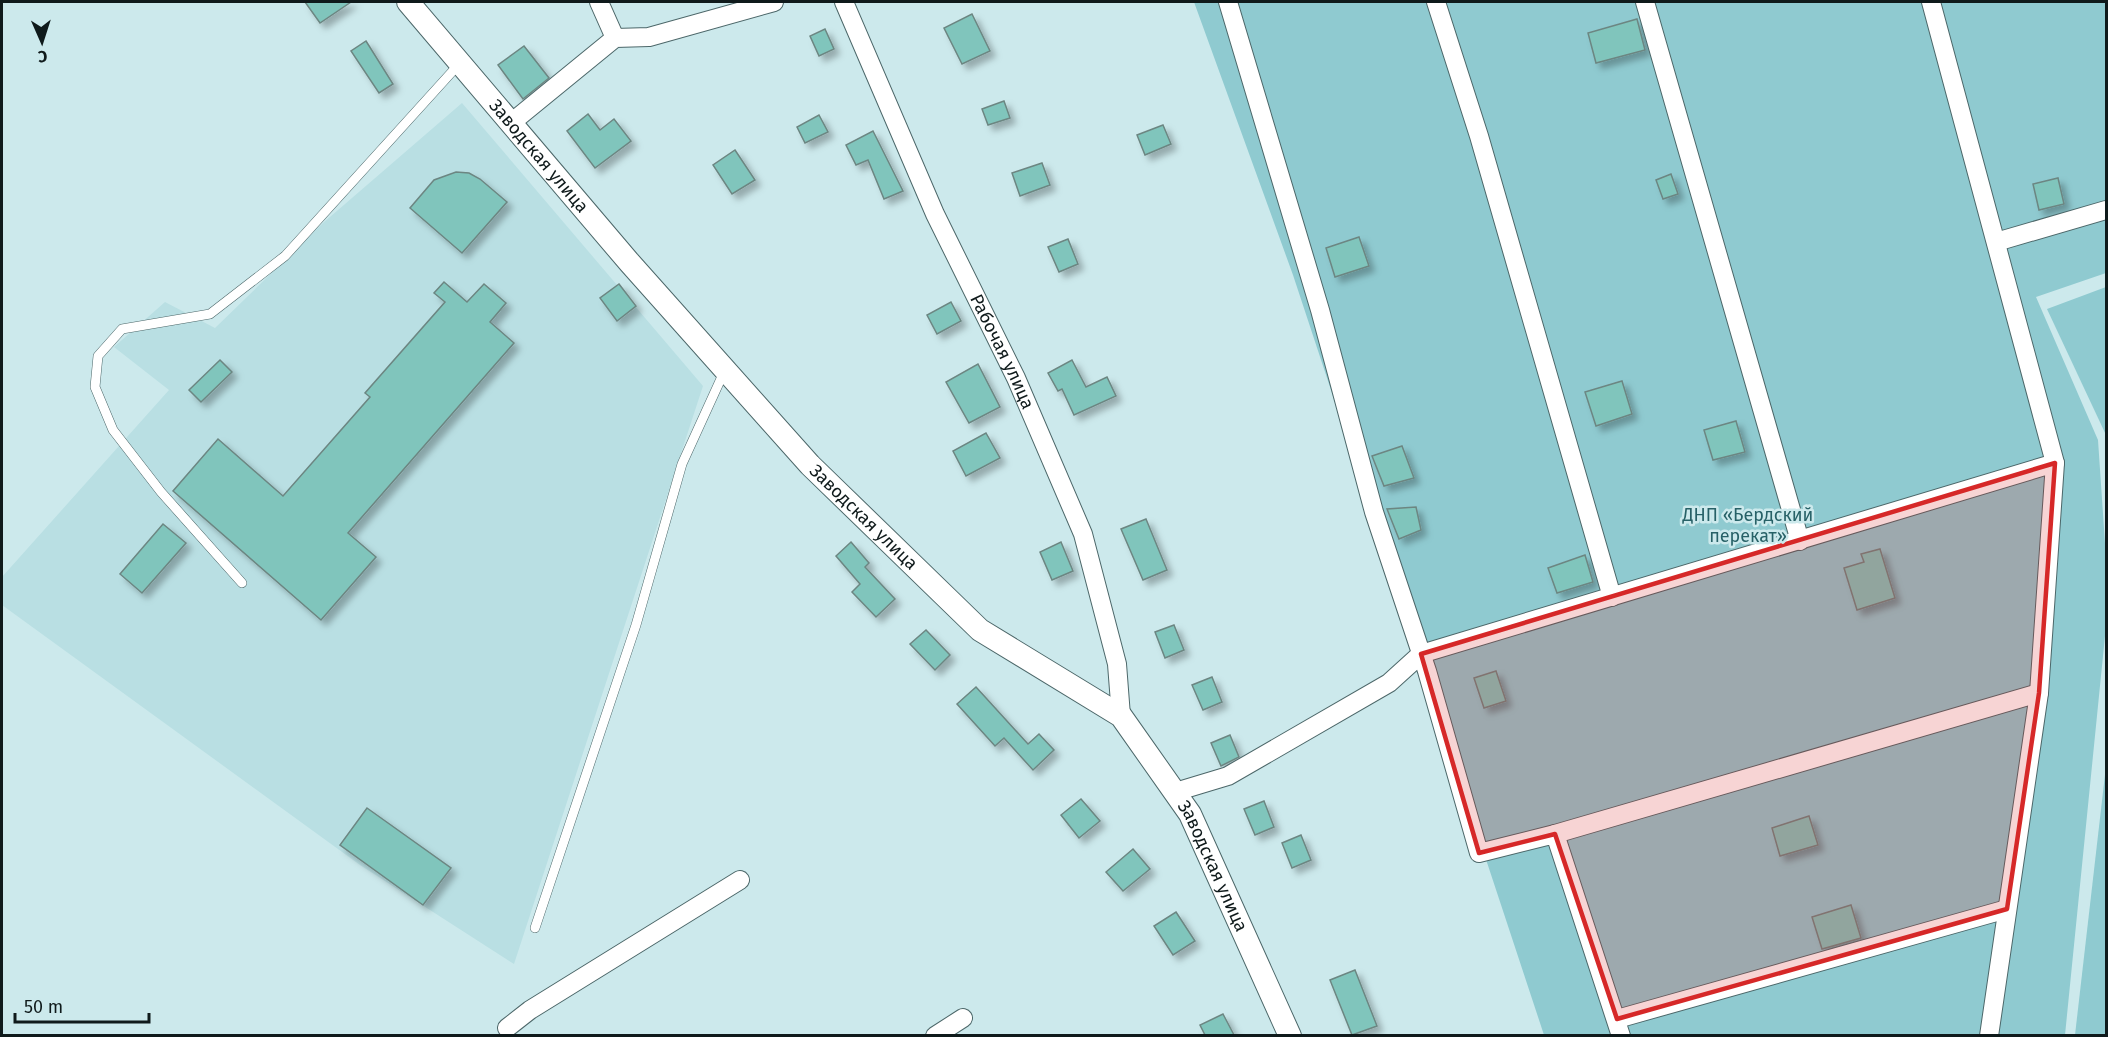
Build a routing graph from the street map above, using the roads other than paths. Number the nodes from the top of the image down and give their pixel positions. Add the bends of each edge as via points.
1 (408, 2) edge
2 (599, 2) edge
3 (774, 2) edge
4 (844, 2) edge
5 (1228, 2) edge
6 (1436, 2) edge
7 (1645, 2) edge
8 (1931, 2) edge
9 (615, 38) junction
10 (460, 63) junction
11 (511, 123) junction
12 (2106, 210) edge
13 (1996, 242) junction
14 (725, 370) junction
15 (2055, 463) junction
16 (1800, 541) junction
17 (242, 583) dead end
18 (1612, 597) junction
19 (1421, 654) junction
20 (2039, 693) junction
21 (1122, 716) junction
22 (1175, 792) junction
23 (1555, 834) junction
24 (740, 880) dead end
25 (2007, 909) junction
26 (535, 928) dead end
27 (963, 1018) dead end
28 (1619, 1027) edge
29 (504, 1033) edge
30 (935, 1035) edge
31 (1290, 1035) edge
32 (1989, 1035) edge

1 - 10 street, Заводская улица
2 - 9 street
3 - 9 street via 649,37
4 - 21 street, Рабочая улица via 935,214 1016,378 1083,534 1117,664
5 - 19 street via 1320,310 1374,512
6 - 18 street via 1479,136
7 - 16 street
8 - 13 street
9 - 11 street
10 - 11 street, Заводская улица
10 - 17 lane via 285,256 210,314 122,329 98,356 95,387 113,430 161,492
11 - 14 street, Заводская улица
12 - 13 street
13 - 15 street
14 - 21 street, Заводская улица via 810,465 980,630
14 - 26 lane via 682,464 636,625
15 - 16 street
15 - 20 street
16 - 18 street
18 - 19 street
19 - 22 street via 1389,683 1228,776
19 - 23 street via 1479,853
20 - 23 street
20 - 25 street
21 - 22 street, Заводская улица
22 - 31 street, Заводская улица via 1190,814
23 - 28 street
24 - 29 street via 530,1010
25 - 28 street
25 - 32 street
27 - 30 street

